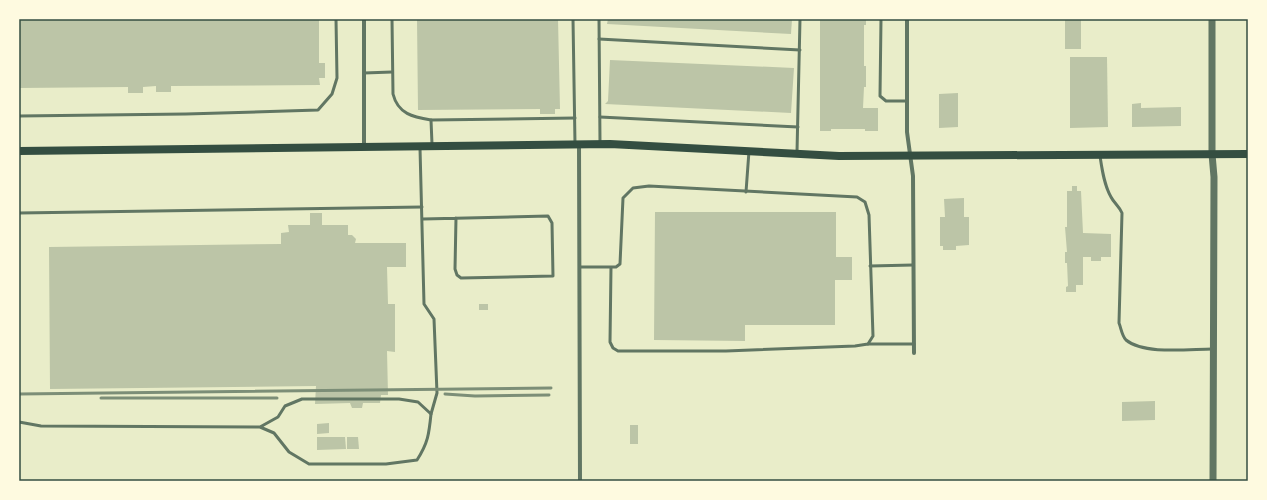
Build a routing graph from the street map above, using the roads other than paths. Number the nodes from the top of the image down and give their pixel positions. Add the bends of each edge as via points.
1 (336, 19) edge
2 (364, 19) edge
3 (392, 19) edge
4 (573, 19) edge
5 (599, 19) edge
6 (800, 19) edge
7 (882, 19) edge
8 (907, 19) edge
9 (1212, 19) edge
10 (599, 39) junction
11 (800, 50) junction
12 (364, 72) junction
13 (392, 72) junction
14 (907, 101) junction
15 (19, 116) edge
16 (600, 117) junction
17 (575, 118) junction
18 (431, 120) junction
19 (798, 127) junction
20 (577, 144) junction
21 (600, 144) junction
22 (364, 146) junction
23 (420, 146) junction
24 (432, 146) junction
25 (19, 151) edge
26 (749, 152) junction
27 (797, 154) junction
28 (1212, 154) junction
29 (1248, 154) edge
30 (1100, 155) junction
31 (910, 156) junction
32 (746, 192) junction
33 (422, 207) junction
34 (19, 213) edge
35 (456, 218) junction
36 (423, 219) junction
37 (913, 265) junction
38 (870, 266) junction
39 (580, 267) junction
40 (611, 267) junction
41 (868, 344) junction
42 (914, 344) junction
43 (1213, 349) junction
44 (914, 353) dead end
45 (430, 414) junction
46 (19, 422) edge
47 (260, 427) junction
48 (580, 481) edge
49 (1213, 481) edge

1 - 15 lane via 337,78 332,94 318,110
2 - 12 street
3 - 13 lane
4 - 17 lane
5 - 10 lane
6 - 11 lane
7 - 14 lane via 880,96 886,101
8 - 14 street
9 - 28 street
10 - 11 lane
10 - 16 lane
11 - 19 lane
12 - 13 lane
12 - 22 street
13 - 18 lane via 393,94 401,110 411,117
14 - 31 street
16 - 19 lane
16 - 21 lane
17 - 18 lane
17 - 20 lane
18 - 24 lane
19 - 27 lane
20 - 21 main road
20 - 24 main road
20 - 39 street
21 - 26 main road
22 - 23 main road
22 - 25 main road
23 - 24 main road
23 - 33 lane
26 - 27 main road
26 - 32 lane
27 - 31 main road
28 - 29 main road
28 - 30 main road
28 - 43 street
30 - 31 main road
30 - 43 lane via 1111,197 1122,213 1119,323 1125,339 1147,349
31 - 37 street via 913,176
32 - 38 lane via 860,197 865,202 869,215
32 - 40 lane via 650,186 633,188 623,198 620,264
33 - 34 lane
33 - 36 lane
35 - 35 lane via 548,216 552,223 553,276 461,278 455,269
35 - 36 lane
36 - 45 lane via 424,304 434,319 436,393
37 - 38 lane
37 - 42 street
38 - 41 lane via 873,336
39 - 40 lane
39 - 48 street
40 - 41 lane via 610,342 618,351 726,351
41 - 42 lane
42 - 44 street
43 - 49 street
45 - 47 lane via 418,402 399,399 302,399 285,406 278,417
45 - 47 lane via 429,436 417,460 386,464 309,464 289,452 274,433
46 - 47 lane via 41,426

